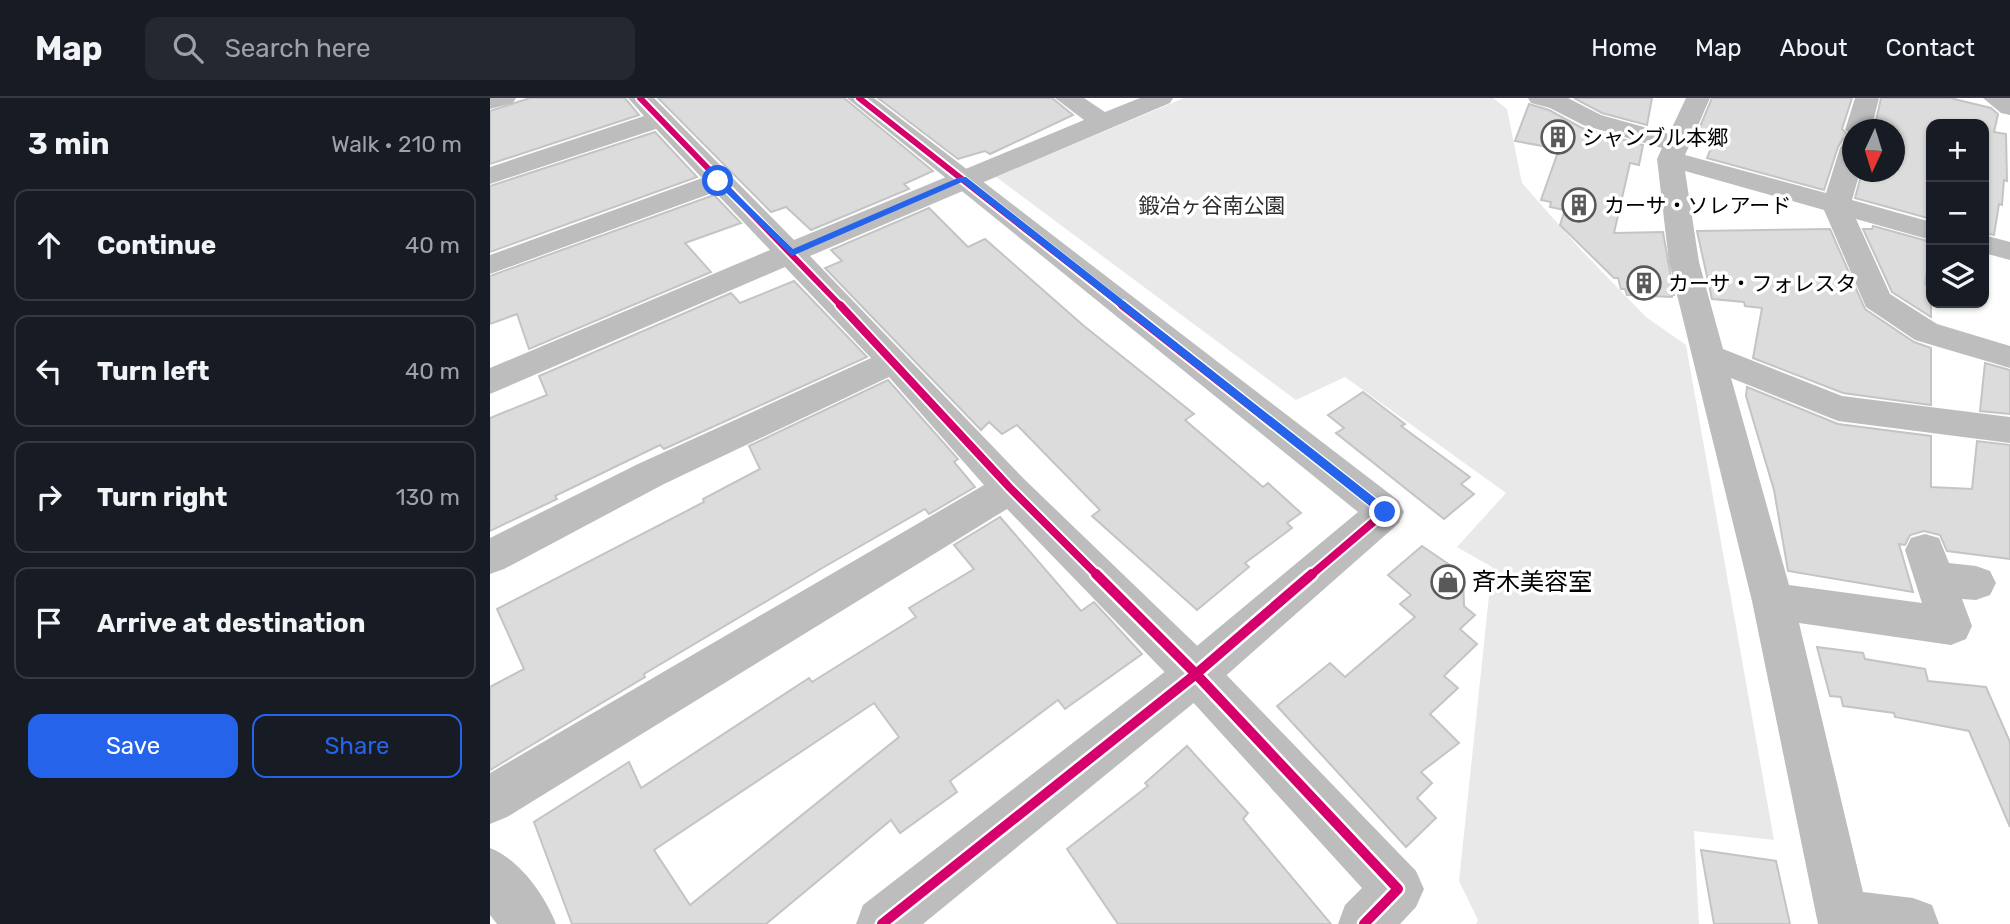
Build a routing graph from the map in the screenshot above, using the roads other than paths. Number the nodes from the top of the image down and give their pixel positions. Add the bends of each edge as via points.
1 (504, 98) edge
2 (859, 98) edge
3 (1067, 98) edge
4 (1161, 98) edge
5 (1540, 98) edge
6 (1698, 98) edge
7 (1867, 98) edge
8 (1996, 98) edge
9 (490, 102) edge
10 (2010, 108) edge
11 (649, 109) edge
12 (1861, 119) edge
13 (1104, 122) junction
14 (1673, 151) junction
15 (490, 176) edge
16 (963, 179) junction
17 (718, 181) junction
18 (1843, 182) edge
19 (1836, 206) junction
20 (1926, 230) edge
21 (1988, 245) edge
22 (2010, 251) edge
23 (792, 253) junction
24 (490, 265) edge
25 (1707, 355) junction
26 (2010, 357) edge
27 (894, 361) junction
28 (490, 382) edge
29 (2010, 430) edge
30 (1010, 488) junction
31 (490, 557) edge
32 (1976, 583) dead end
33 (1773, 601) junction
34 (1196, 674) junction
35 (490, 800) edge
36 (490, 873) edge
37 (1843, 920) edge
38 (530, 924) edge
39 (882, 924) edge
40 (1364, 924) edge
41 (1913, 924) edge

1 - 9 street
2 - 16 street
3 - 13 street
4 - 13 street
5 - 14 street
6 - 14 street
7 - 12 street
8 - 10 street
11 - 15 street
11 - 17 street
13 - 16 street
14 - 19 street
14 - 25 street via 1684,262
16 - 23 street
16 - 34 street via 1385,512
17 - 23 street
17 - 24 street
18 - 19 street
19 - 20 street
19 - 26 street via 1877,300 1926,332
21 - 22 street
23 - 27 street
23 - 28 street
25 - 29 street via 1839,408
25 - 33 street
27 - 30 street
27 - 31 street via 651,474
30 - 34 street
30 - 35 street
32 - 33 street via 1930,564 1951,626
33 - 37 street
34 - 39 street
34 - 40 street via 1398,888
36 - 38 street
37 - 41 street

